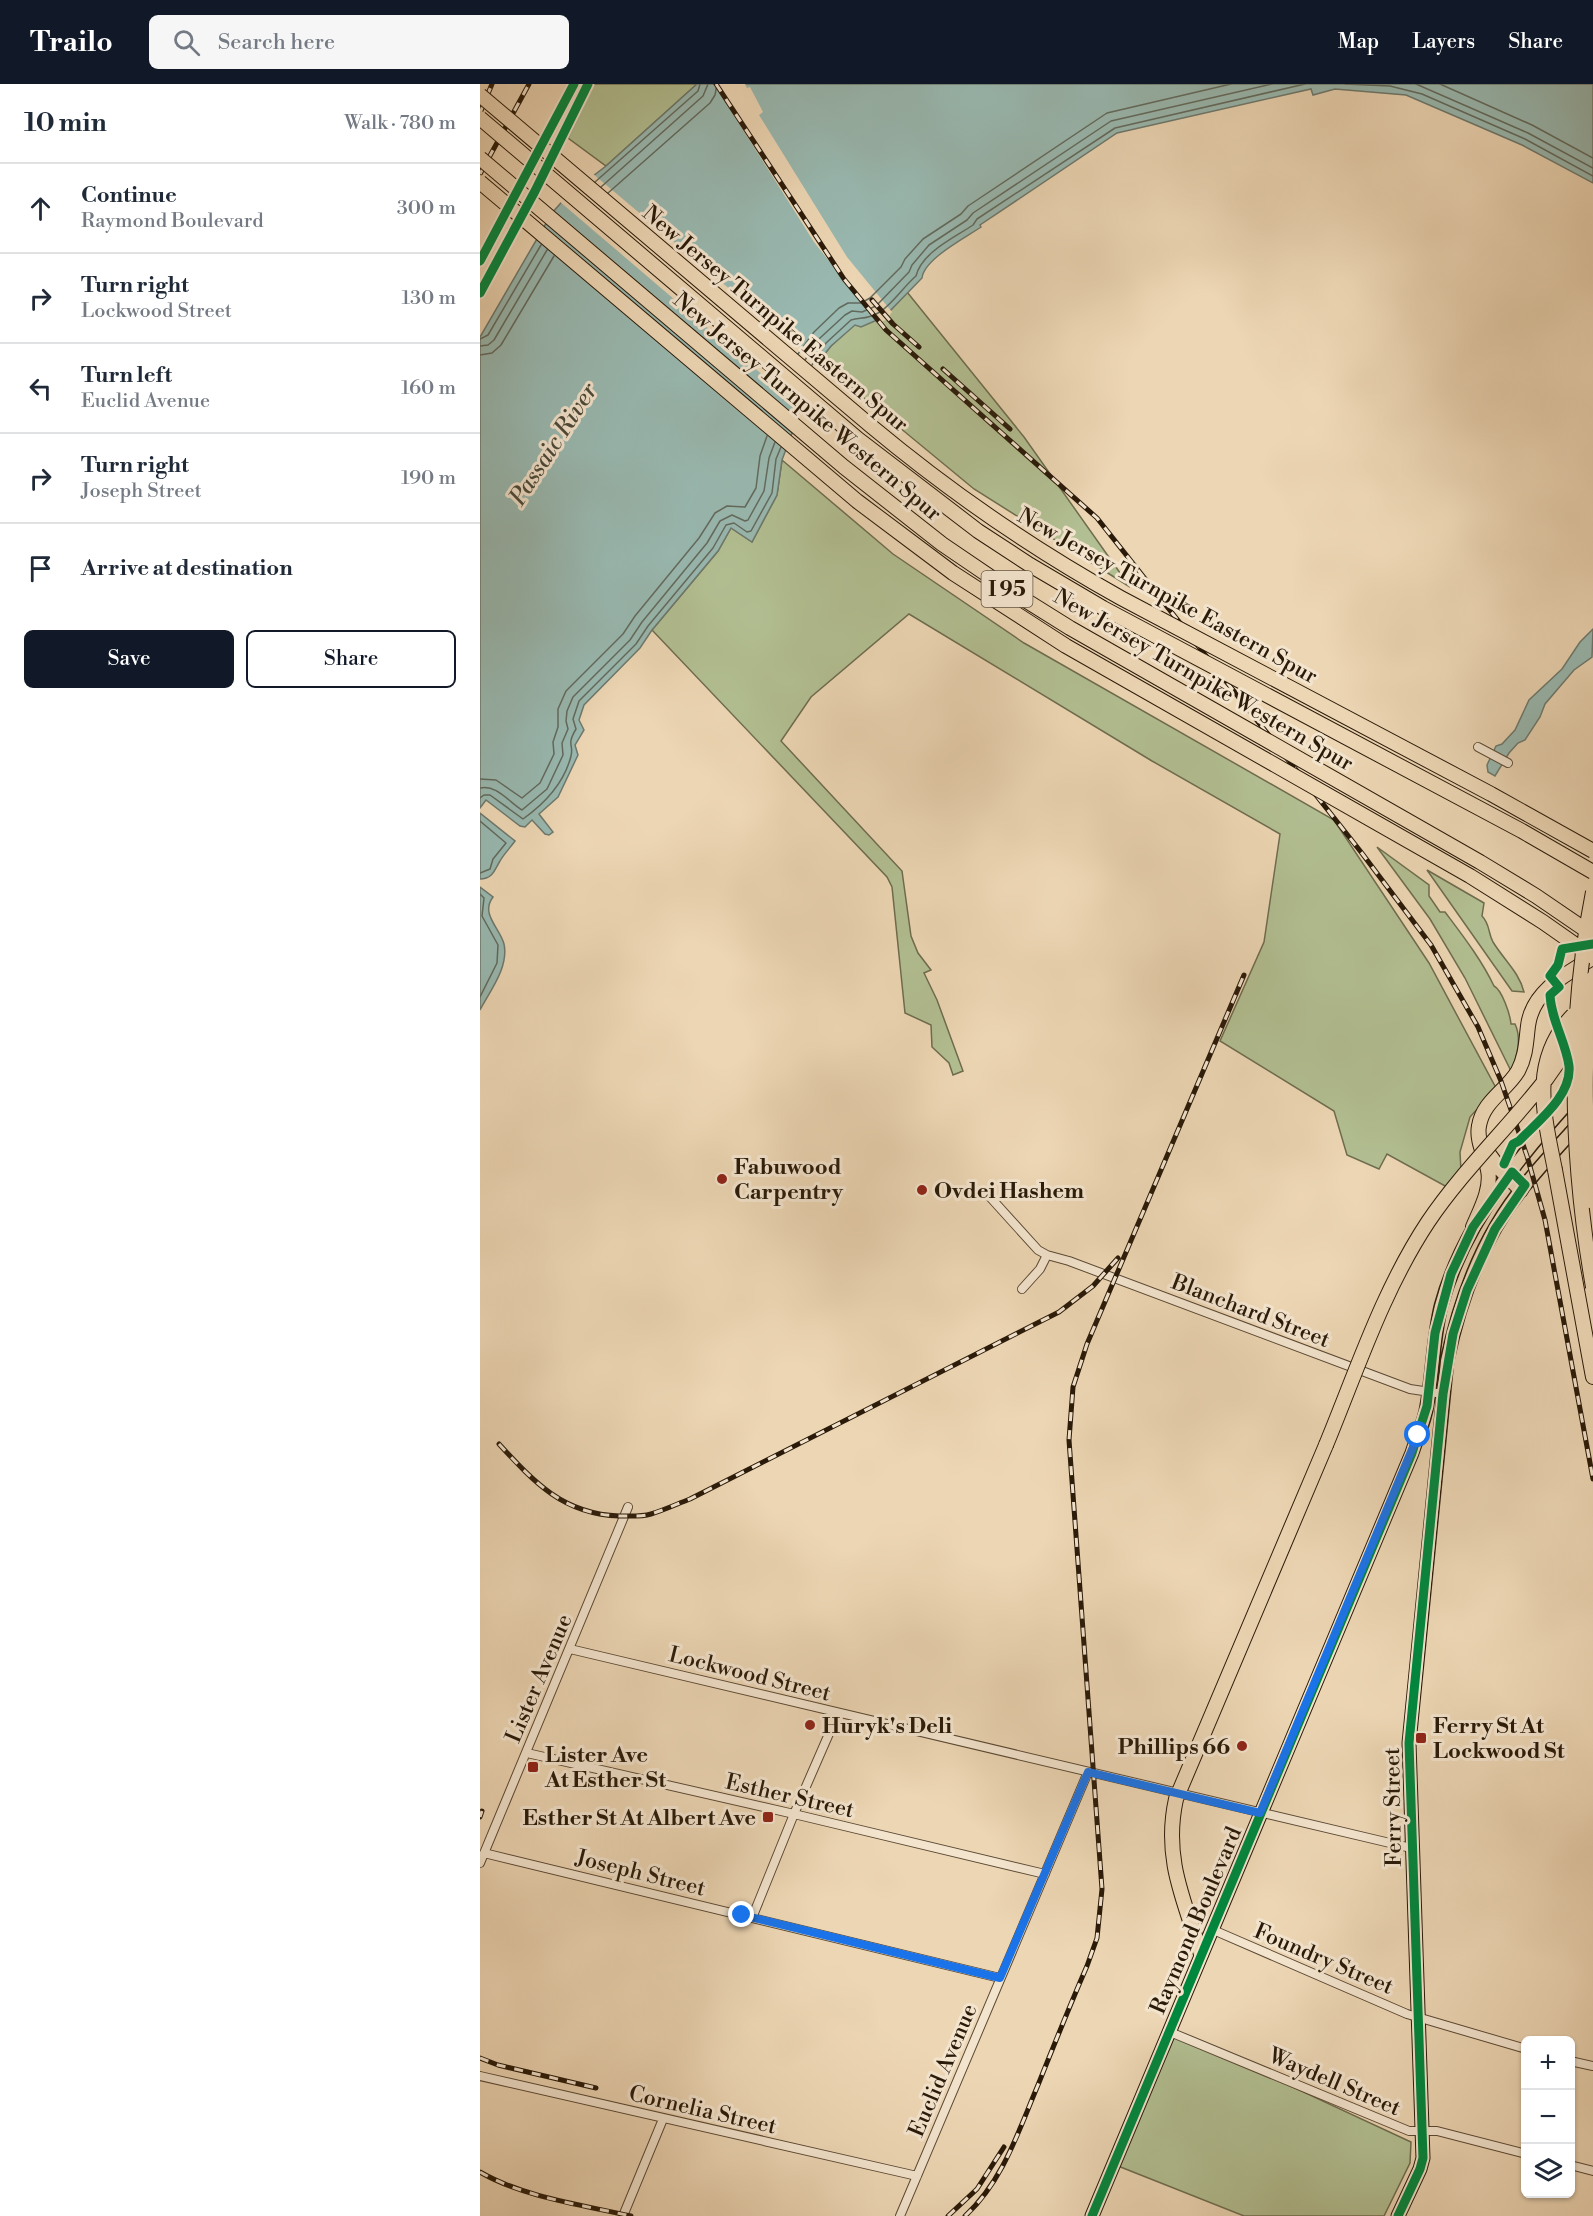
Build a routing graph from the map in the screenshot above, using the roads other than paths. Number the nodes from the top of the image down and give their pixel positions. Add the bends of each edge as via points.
1 (480, 94) edge
2 (480, 118) edge
3 (480, 158) edge
4 (480, 182) edge
5 (1478, 747) dead end
6 (1508, 763) dead end
7 (1593, 851) edge
8 (1593, 872) edge
9 (1593, 892) edge
10 (1593, 935) edge
11 (1593, 957) edge
12 (1593, 978) edge
13 (1593, 994) edge
14 (1593, 1000) edge
15 (1575, 1019) junction
16 (1593, 1075) edge
17 (1593, 1108) edge
18 (1480, 1140) junction
19 (1508, 1177) junction
20 (1521, 1190) junction
21 (990, 1197) dead end
22 (1593, 1202) edge
23 (1473, 1227) junction
24 (1047, 1255) junction
25 (1593, 1287) edge
26 (1022, 1289) dead end
27 (1593, 1377) edge
28 (1429, 1392) junction
29 (1443, 1394) junction
30 (628, 1507) dead end
31 (570, 1649) junction
32 (838, 1713) junction
33 (527, 1753) junction
34 (1088, 1772) junction
35 (1178, 1794) junction
36 (1260, 1813) junction
37 (794, 1814) junction
38 (1411, 1848) junction
39 (484, 1853) junction
40 (480, 1863) edge
41 (1045, 1874) junction
42 (752, 1918) junction
43 (1211, 1929) junction
44 (1201, 1954) junction
45 (1000, 1978) junction
46 (1418, 2017) junction
47 (1170, 2032) junction
48 (1521, 2048) edge
49 (1575, 2062) edge
50 (1593, 2066) edge
51 (480, 2076) edge
52 (663, 2119) junction
53 (1423, 2131) junction
54 (1521, 2153) edge
55 (1575, 2166) edge
56 (1593, 2171) edge
57 (917, 2176) junction
58 (623, 2216) edge
59 (900, 2216) edge
60 (1092, 2216) edge
61 (1398, 2216) edge

1 - 7 highway, New Jersey Turnpike Eastern Spur / I 95, bridge via 878,432 993,520 1121,598
2 - 8 highway, New Jersey Turnpike Eastern Spur / I 95, bridge via 858,439 978,531 1104,608
3 - 10 highway, New Jersey Turnpike Western Spur / I 95, bridge via 844,467 978,570 1091,640 1489,867
4 - 11 highway, New Jersey Turnpike Western Spur / I 95, bridge via 857,501 963,580 1066,646 1508,898
5 - 6 street
9 - 15 highway, bridge
11 - 18 highway via 1555,982 1536,1002 1528,1022 1524,1058 1515,1075 1483,1112
12 - 22 highway, bridge via 1586,1091
13 - 15 highway
14 - 15 highway
15 - 25 highway, bridge via 1575,1136
15 - 27 highway, bridge via 1564,1025 1553,1045 1542,1082 1543,1110
15 - 35 highway, bridge via 1561,1058 1547,1078 1445,1199 1416,1241 1386,1300
16 - 19 main road, Raymond Boulevard
17 - 20 main road
18 - 19 highway
18 - 23 highway via 1489,1177
19 - 20 highway
19 - 23 main road, Raymond Boulevard
20 - 29 main road via 1490,1239 1465,1296 1453,1334
21 - 24 street, Blanchard Street via 1031,1243
23 - 28 main road, Raymond Boulevard via 1442,1302
24 - 26 street
24 - 28 street, Blanchard Street via 1410,1389
28 - 29 street, Blanchard Street
28 - 36 main road, Raymond Boulevard via 1412,1453
29 - 38 main road, Ferry Street via 1409,1743
30 - 31 street, Lister Avenue
31 - 32 street, Lockwood Street
31 - 33 street, Lister Avenue
32 - 34 street, Lockwood Street
32 - 37 street
33 - 37 street, Esther Street
33 - 39 street, Lister Avenue
34 - 35 street, Lockwood Street
34 - 41 street, Euclid Avenue
35 - 36 street, Lockwood Street
35 - 44 highway via 1171,1831 1172,1858
36 - 38 street, Lockwood Street
36 - 43 main road, Raymond Boulevard
37 - 41 street, Esther Street
37 - 42 street
38 - 46 main road, Ferry Street
39 - 40 street, Lister Avenue
39 - 42 street, Joseph Street
41 - 45 street, Euclid Avenue
42 - 45 street, Joseph Street
43 - 44 main road, Raymond Boulevard
43 - 46 street, Foundry Street
44 - 47 main road, Raymond Boulevard
45 - 57 street, Euclid Avenue
46 - 48 street, Foundry Street
46 - 53 main road, Ferry Street
47 - 53 street, Waydell Street via 1409,2131
47 - 60 main road, Raymond Boulevard
49 - 50 street
51 - 52 street, Cornelia Street
52 - 57 street, Cornelia Street
52 - 58 street
53 - 54 street, Waydell Street via 1437,2131
53 - 61 main road, Ferry Street via 1420,2169
55 - 56 street
57 - 59 street, Euclid Avenue

